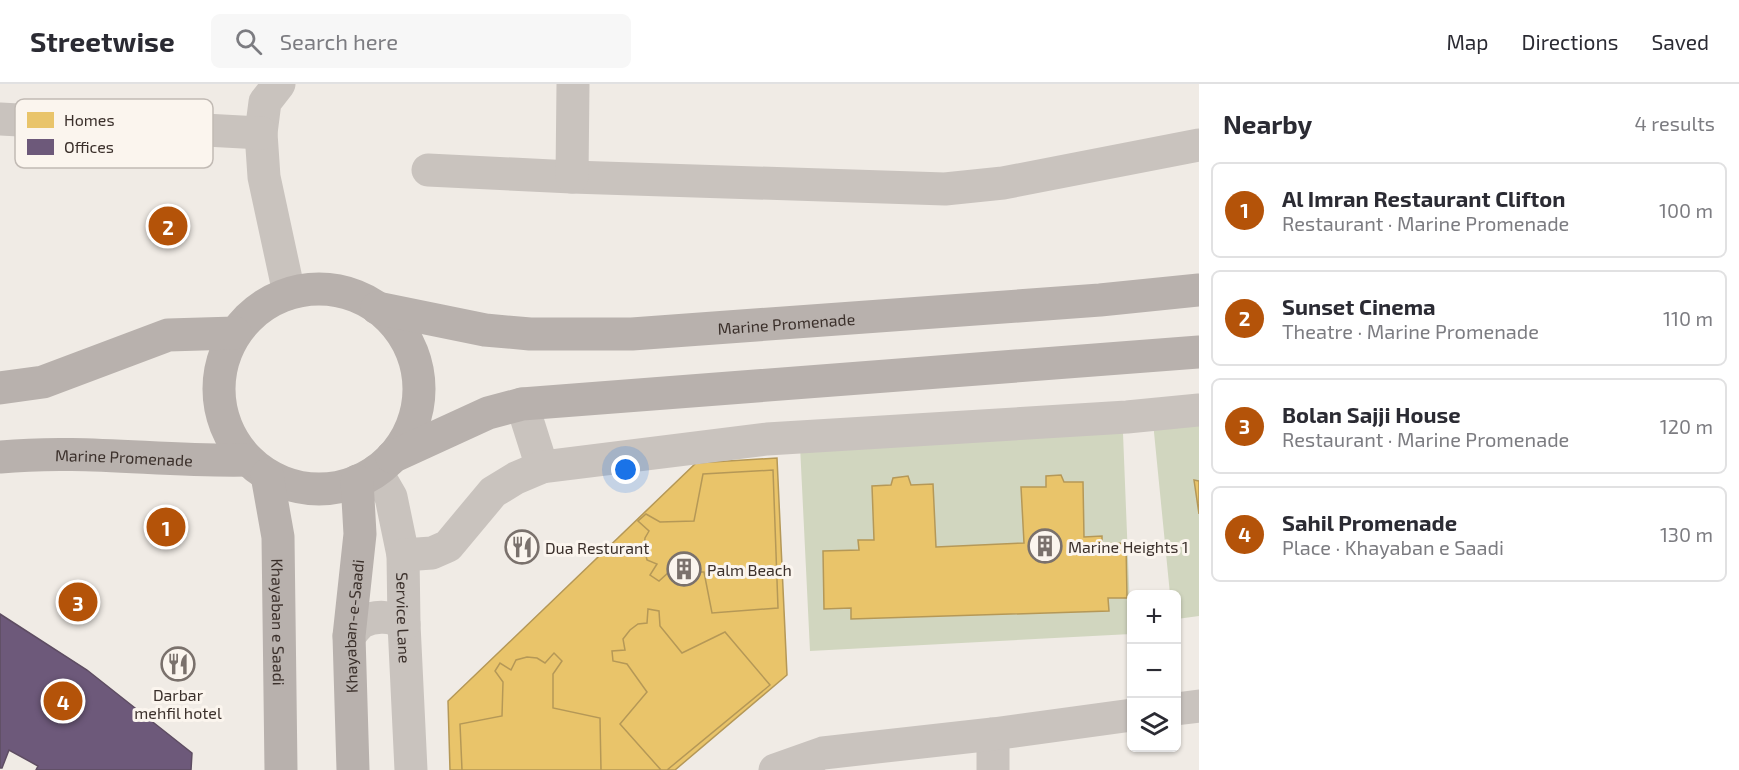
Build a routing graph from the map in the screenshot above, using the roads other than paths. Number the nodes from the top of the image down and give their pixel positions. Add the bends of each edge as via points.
1 (573, 84) edge
2 (274, 85) edge
3 (0, 119) edge
4 (15, 120) edge
5 (213, 130) edge
6 (261, 133) junction
7 (1199, 145) edge
8 (428, 170) dead end
9 (572, 177) junction
10 (1199, 290) edge
11 (289, 293) junction
12 (377, 308) junction
13 (236, 333) junction
14 (1199, 352) edge
15 (0, 388) edge
16 (522, 404) junction
17 (1199, 410) edge
18 (0, 457) edge
19 (542, 466) junction
20 (258, 467) junction
21 (375, 470) junction
22 (404, 555) junction
23 (404, 624) junction
24 (349, 636) junction
25 (1199, 706) edge
26 (1181, 708) edge
27 (1127, 716) edge
28 (993, 734) junction
29 (281, 770) edge
30 (353, 770) edge
31 (411, 770) edge
32 (775, 770) edge
33 (993, 770) edge

1 - 9 street
2 - 6 street via 265,102
3 - 4 street
5 - 6 street
6 - 11 street via 264,177
7 - 9 street via 1003,183 945,189
8 - 9 street
10 - 12 main road, Marine Promenade via 632,334 485,330
11 - 12 main road via 335,290 357,296
11 - 13 main road via 250,316
12 - 21 main road via 393,322 414,358 418,400 405,440
13 - 15 main road via 168,335 43,382
13 - 20 main road via 219,376 218,399 233,442
14 - 16 main road
16 - 19 street
16 - 21 main road via 488,413
17 - 19 street via 767,439
18 - 20 main road, Marine Promenade via 39,453
19 - 22 street via 493,492 448,546 432,553
20 - 21 main road via 288,484 311,488 334,488
20 - 29 main road, Khayaban e Saadi via 278,537
21 - 22 street, Service Lane via 392,497
21 - 24 main road, Khayaban-e-Saadi via 360,534
22 - 23 street, Service Lane
23 - 24 street via 397,619 374,619 361,623
23 - 31 street, Service Lane
24 - 30 main road, Khayaban-e-Saadi
25 - 26 street
27 - 28 street
28 - 32 street via 823,753
28 - 33 street

